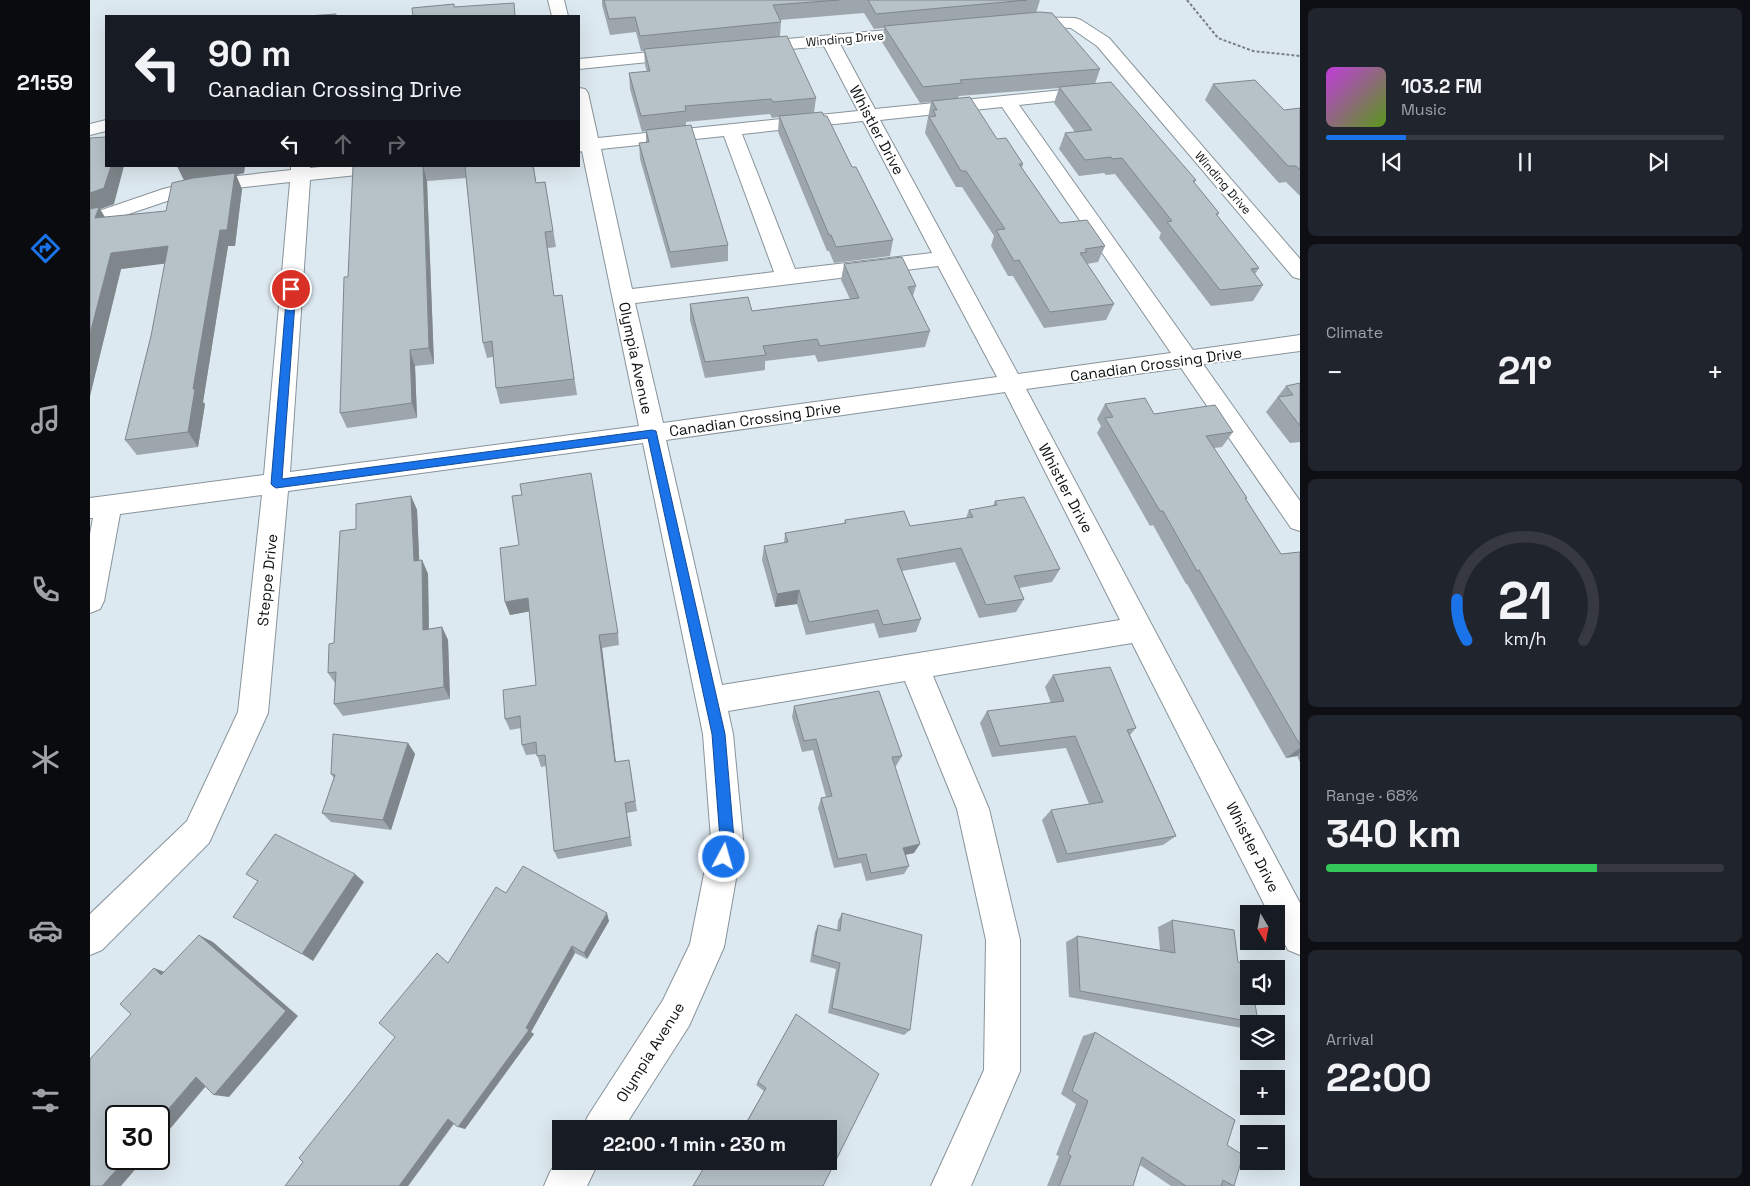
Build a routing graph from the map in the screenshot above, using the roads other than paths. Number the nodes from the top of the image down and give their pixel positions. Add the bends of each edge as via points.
1 (556, 0) edge
2 (560, 15) edge
3 (1005, 24) edge
4 (937, 30) edge
5 (829, 40) junction
6 (740, 49) edge
7 (701, 52) edge
8 (580, 64) edge
9 (1124, 89) junction
10 (580, 102) edge
11 (1008, 102) junction
12 (870, 116) junction
13 (105, 125) edge
14 (90, 130) edge
15 (731, 130) junction
16 (585, 145) edge
17 (369, 167) edge
18 (301, 171) edge
19 (90, 221) edge
20 (946, 258) junction
21 (1300, 272) edge
22 (787, 277) junction
23 (623, 297) junction
24 (1300, 343) edge
25 (1188, 359) junction
26 (1012, 384) junction
27 (652, 433) junction
28 (276, 484) junction
29 (100, 507) edge
30 (1300, 521) edge
31 (90, 601) edge
32 (1140, 629) junction
33 (914, 666) junction
34 (711, 700) junction
35 (90, 938) edge
36 (1300, 938) edge
37 (607, 1120) edge
38 (574, 1170) edge
39 (564, 1186) edge
40 (951, 1186) edge

1 - 2 street
3 - 9 street, Winding Drive via 1034,21 1075,23 1103,42
4 - 5 street, Winding Drive
5 - 6 street, Winding Drive
5 - 12 street, Whistler Drive
7 - 8 street
9 - 11 street
9 - 21 street, Winding Drive
10 - 16 street, Olympia Avenue
11 - 12 street
11 - 25 street
12 - 15 street
12 - 20 street, Whistler Drive
13 - 14 street
15 - 16 street
15 - 22 street
16 - 23 street, Olympia Avenue
17 - 18 street
18 - 19 street via 170,193
18 - 28 street, Steppe Drive
20 - 22 street
20 - 26 street, Whistler Drive
22 - 23 street
23 - 27 street, Olympia Avenue
24 - 25 street, Canadian Crossing Drive
25 - 26 street, Canadian Crossing Drive
25 - 30 street
26 - 27 street, Canadian Crossing Drive
26 - 32 street, Whistler Drive
27 - 28 street, Canadian Crossing Drive
27 - 34 street, Olympia Avenue
28 - 29 street, Canadian Crossing Drive
28 - 35 street, Steppe Drive via 253,712 198,832
29 - 31 street
32 - 33 street
32 - 36 street, Whistler Drive
33 - 34 street
33 - 40 street via 973,809 1004,940 1002,1070
34 - 37 street, Olympia Avenue via 718,734 727,839 707,947 676,1013
38 - 39 street

